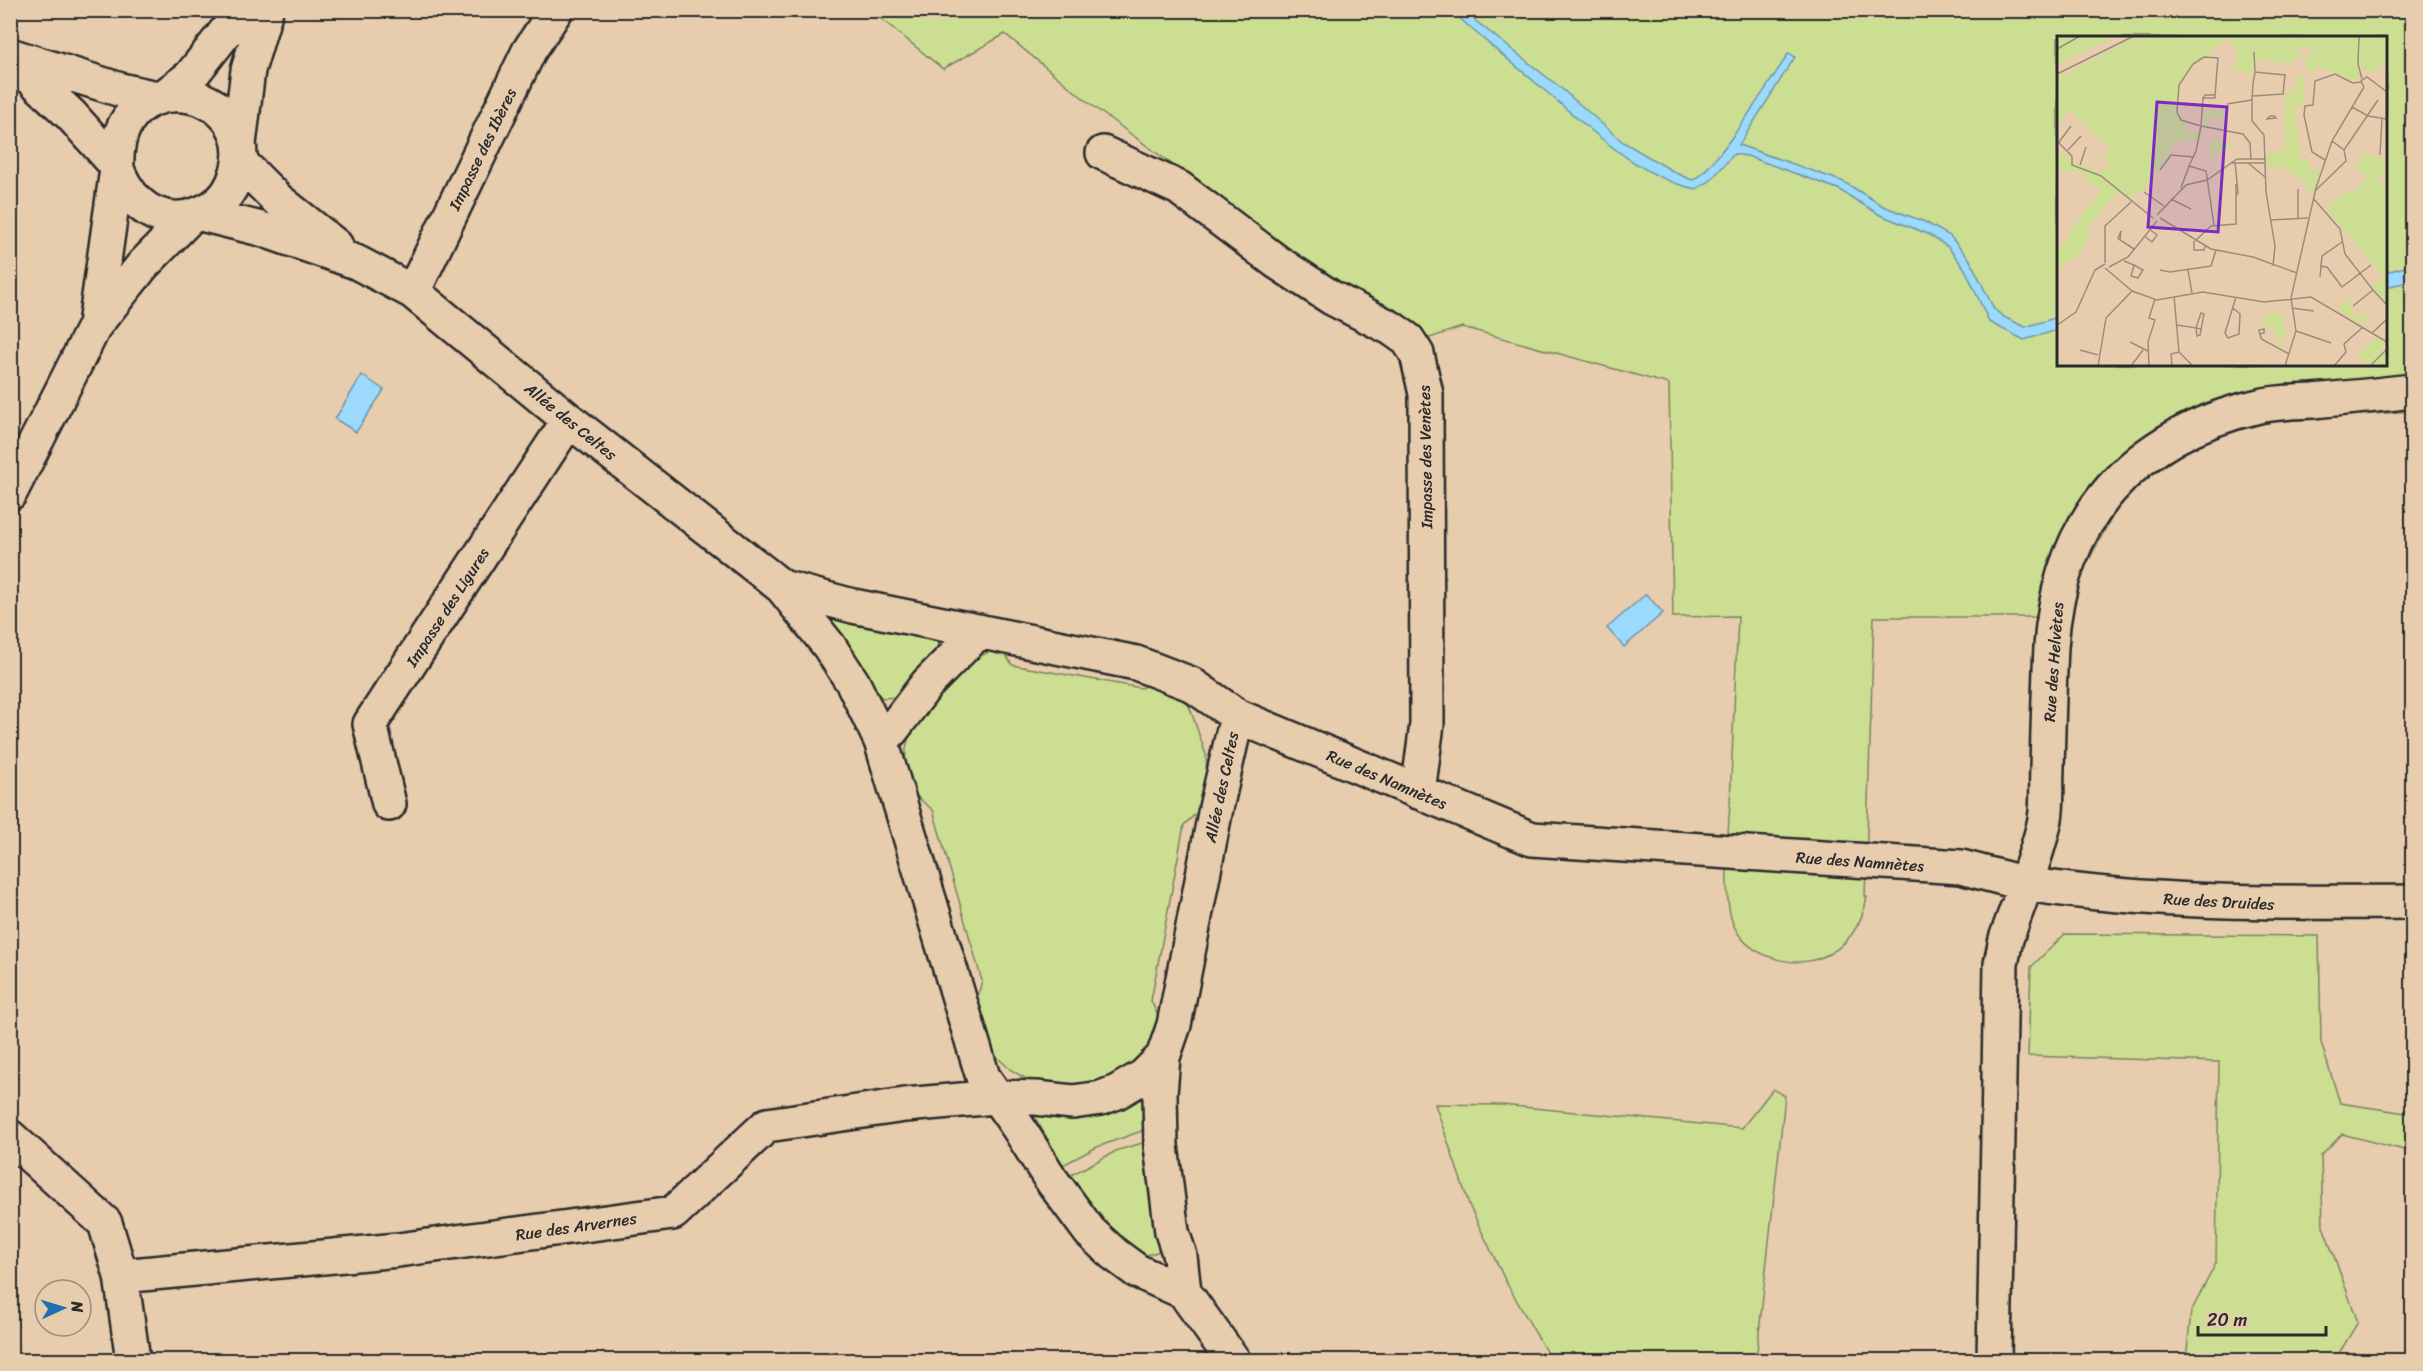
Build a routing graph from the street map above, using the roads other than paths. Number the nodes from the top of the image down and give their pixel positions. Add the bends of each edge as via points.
1 (243, 10) edge
2 (266, 10) edge
3 (556, 10) edge
4 (10, 56) edge
5 (161, 96) junction
6 (240, 153) junction
7 (1103, 153) dead end
8 (117, 168) junction
9 (196, 216) junction
10 (356, 261) junction
11 (413, 292) junction
12 (95, 325) junction
13 (2412, 391) edge
14 (568, 420) junction
15 (10, 493) edge
16 (782, 587) junction
17 (978, 631) junction
18 (1237, 716) junction
19 (881, 741) junction
20 (1418, 792) junction
21 (389, 804) dead end
22 (2026, 884) junction
23 (2412, 902) edge
24 (1163, 1057) junction
25 (995, 1097) junction
26 (10, 1137) edge
27 (121, 1276) junction
28 (1184, 1292) junction
29 (132, 1360) edge
30 (1233, 1360) edge
31 (1994, 1360) edge

1 - 5 street via 190,77
2 - 6 street via 248,70
3 - 11 street, Impasse des Ibères via 529,51
4 - 5 street via 121,90
4 - 8 street via 72,115
5 - 6 street via 186,94 204,99 220,110 232,125
5 - 8 street via 141,106 129,118 120,133
6 - 9 street via 228,193 216,206
6 - 10 street, Allée des Celtes via 278,200
7 - 20 street, Impasse des Venètes via 1179,188 1277,262 1332,298 1391,328 1408,340 1417,354 1426,394 1427,712
8 - 9 street via 124,187 136,202 153,213 171,218
8 - 12 street
9 - 10 street, Allée des Celtes via 261,229
9 - 12 street via 143,265
10 - 11 street, Allée des Celtes
11 - 14 street, Allée des Celtes
12 - 15 street
13 - 22 street, Rue des Helvètes via 2262,406 2225,415 2165,444 2109,489 2084,523 2065,565 2057,598 2045,818
14 - 16 street, Allée des Celtes
14 - 21 street, Impasse des Ligures via 370,724
16 - 17 street, Allée des Celtes
16 - 19 street, Allée des Celtes via 853,683
17 - 18 street, Allée des Celtes via 1136,663 1191,684
17 - 19 street via 927,684
18 - 20 street, Rue des Namnètes
18 - 24 street, Allée des Celtes via 1174,1025
19 - 25 street, Allée des Celtes via 983,1077
20 - 22 street, Rue des Namnètes via 1532,839 1961,867
22 - 23 street, Rue des Druides via 2090,894 2257,904
22 - 31 street via 2001,964
24 - 25 street, Allée des Celtes via 1144,1076 1101,1098 1073,1102
24 - 28 street, Allée des Celtes via 1161,1146
25 - 27 street, Rue des Arvernes via 905,1105 767,1125 673,1213 398,1250
25 - 28 street, Allée des Celtes via 1090,1232 1137,1270
26 - 27 street via 105,1222
27 - 29 street
28 - 30 street, Allée des Celtes

